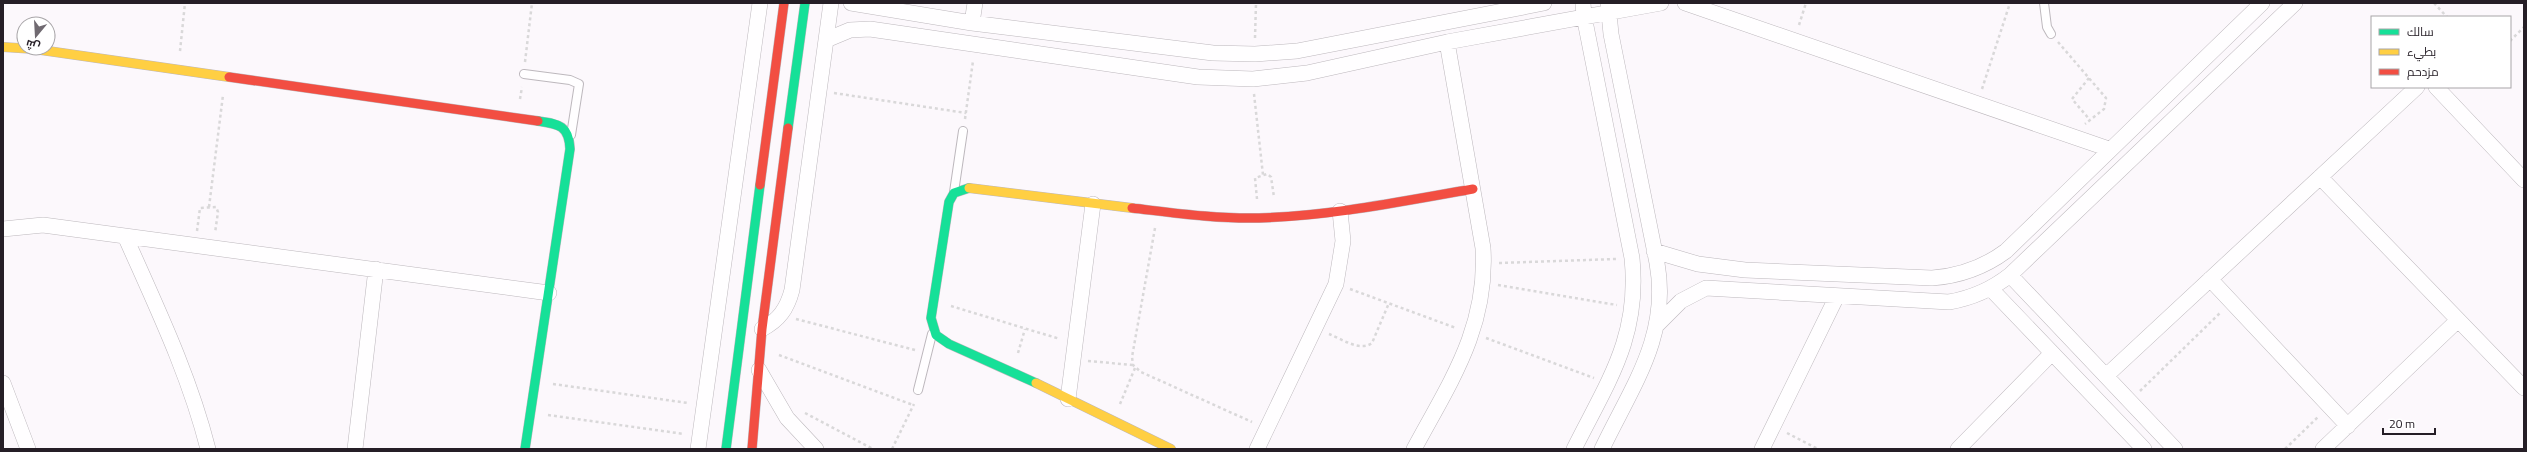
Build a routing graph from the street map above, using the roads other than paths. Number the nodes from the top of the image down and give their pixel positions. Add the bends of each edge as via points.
1 (760, 3) edge
2 (784, 3) edge
3 (805, 3) edge
4 (831, 3) edge
5 (851, 3) edge
6 (975, 3) edge
7 (1544, 3) edge
8 (1661, 3) edge
9 (1685, 3) edge
10 (2044, 3) edge
11 (2262, 3) edge
12 (2295, 3) edge
13 (1609, 7) edge
14 (1584, 9) edge
15 (972, 23) junction
16 (2051, 34) road end
17 (826, 40) junction
18 (1447, 42) junction
19 (3, 47) edge
20 (524, 74) dead end
21 (2415, 88) edge
22 (2437, 88) edge
23 (963, 131) road end
24 (570, 140) junction
25 (2109, 149) junction
26 (2320, 177) junction
27 (2524, 180) edge
28 (1473, 189) junction
29 (954, 193) junction
30 (1093, 204) junction
31 (1340, 211) junction
32 (3, 229) edge
33 (125, 236) junction
34 (1654, 251) junction
35 (376, 269) junction
36 (2010, 274) junction
37 (2210, 279) junction
38 (1991, 289) junction
39 (549, 293) junction
40 (1837, 296) junction
41 (2458, 320) junction
42 (1657, 325) junction
43 (762, 329) junction
44 (933, 329) junction
45 (2052, 353) junction
46 (759, 370) junction
47 (2106, 376) junction
48 (3, 383) edge
49 (2524, 388) edge
50 (918, 390) road end
51 (1068, 399) junction
52 (2348, 426) junction
53 (699, 443) edge
54 (28, 449) edge
55 (208, 449) edge
56 (355, 449) edge
57 (525, 449) edge
58 (726, 449) edge
59 (752, 449) edge
60 (816, 449) edge
61 (1171, 449) edge
62 (1257, 449) edge
63 (1414, 449) edge
64 (1574, 449) edge
65 (1602, 449) edge
66 (1762, 449) edge
67 (1958, 449) edge
68 (2144, 449) edge
69 (2175, 449) edge
70 (2323, 449) edge

1 - 53 street
2 - 58 street
3 - 43 street
4 - 17 street
5 - 15 street
6 - 15 street
7 - 15 street via 1311,49 1255,54 1213,53
8 - 13 street
9 - 25 street
10 - 16 lane via 2047,27
11 - 25 street
12 - 36 street
13 - 14 street
13 - 34 street
14 - 18 street
14 - 64 street via 1632,258 1633,307 1624,346
17 - 18 street via 850,30 870,29 1198,77 1253,79 1307,73
17 - 43 street via 792,290 782,315
18 - 28 street
19 - 24 street via 548,122 558,124 566,130
20 - 24 lane via 575,81 579,84
21 - 26 street
22 - 27 street
23 - 29 lane
24 - 39 street
25 - 34 street via 2006,251 1979,268 1949,277 1744,270 1698,264
26 - 37 street
26 - 41 street
28 - 31 street
28 - 63 street via 1484,263 1484,283 1479,311 1466,350
29 - 30 street via 968,188
29 - 44 street via 949,202 933,301
30 - 31 street via 1209,217 1278,218
30 - 51 street
31 - 62 street via 1343,241 1340,270 1316,328
32 - 33 street via 43,225
33 - 35 street
33 - 55 street via 182,364
34 - 42 street via 1661,295
35 - 39 street
35 - 56 street
36 - 38 street
36 - 47 street
37 - 47 street
37 - 52 street
38 - 40 street via 1963,300 1949,302
38 - 45 street
39 - 57 street
40 - 42 street via 1706,288 1681,301
40 - 66 street
41 - 49 street
41 - 52 street
42 - 65 street via 1648,355
43 - 46 street
44 - 50 lane
44 - 51 street via 944,341
45 - 67 street
45 - 68 street
46 - 59 street
46 - 60 street via 787,418
47 - 69 street
48 - 54 street
51 - 61 street
52 - 70 street

